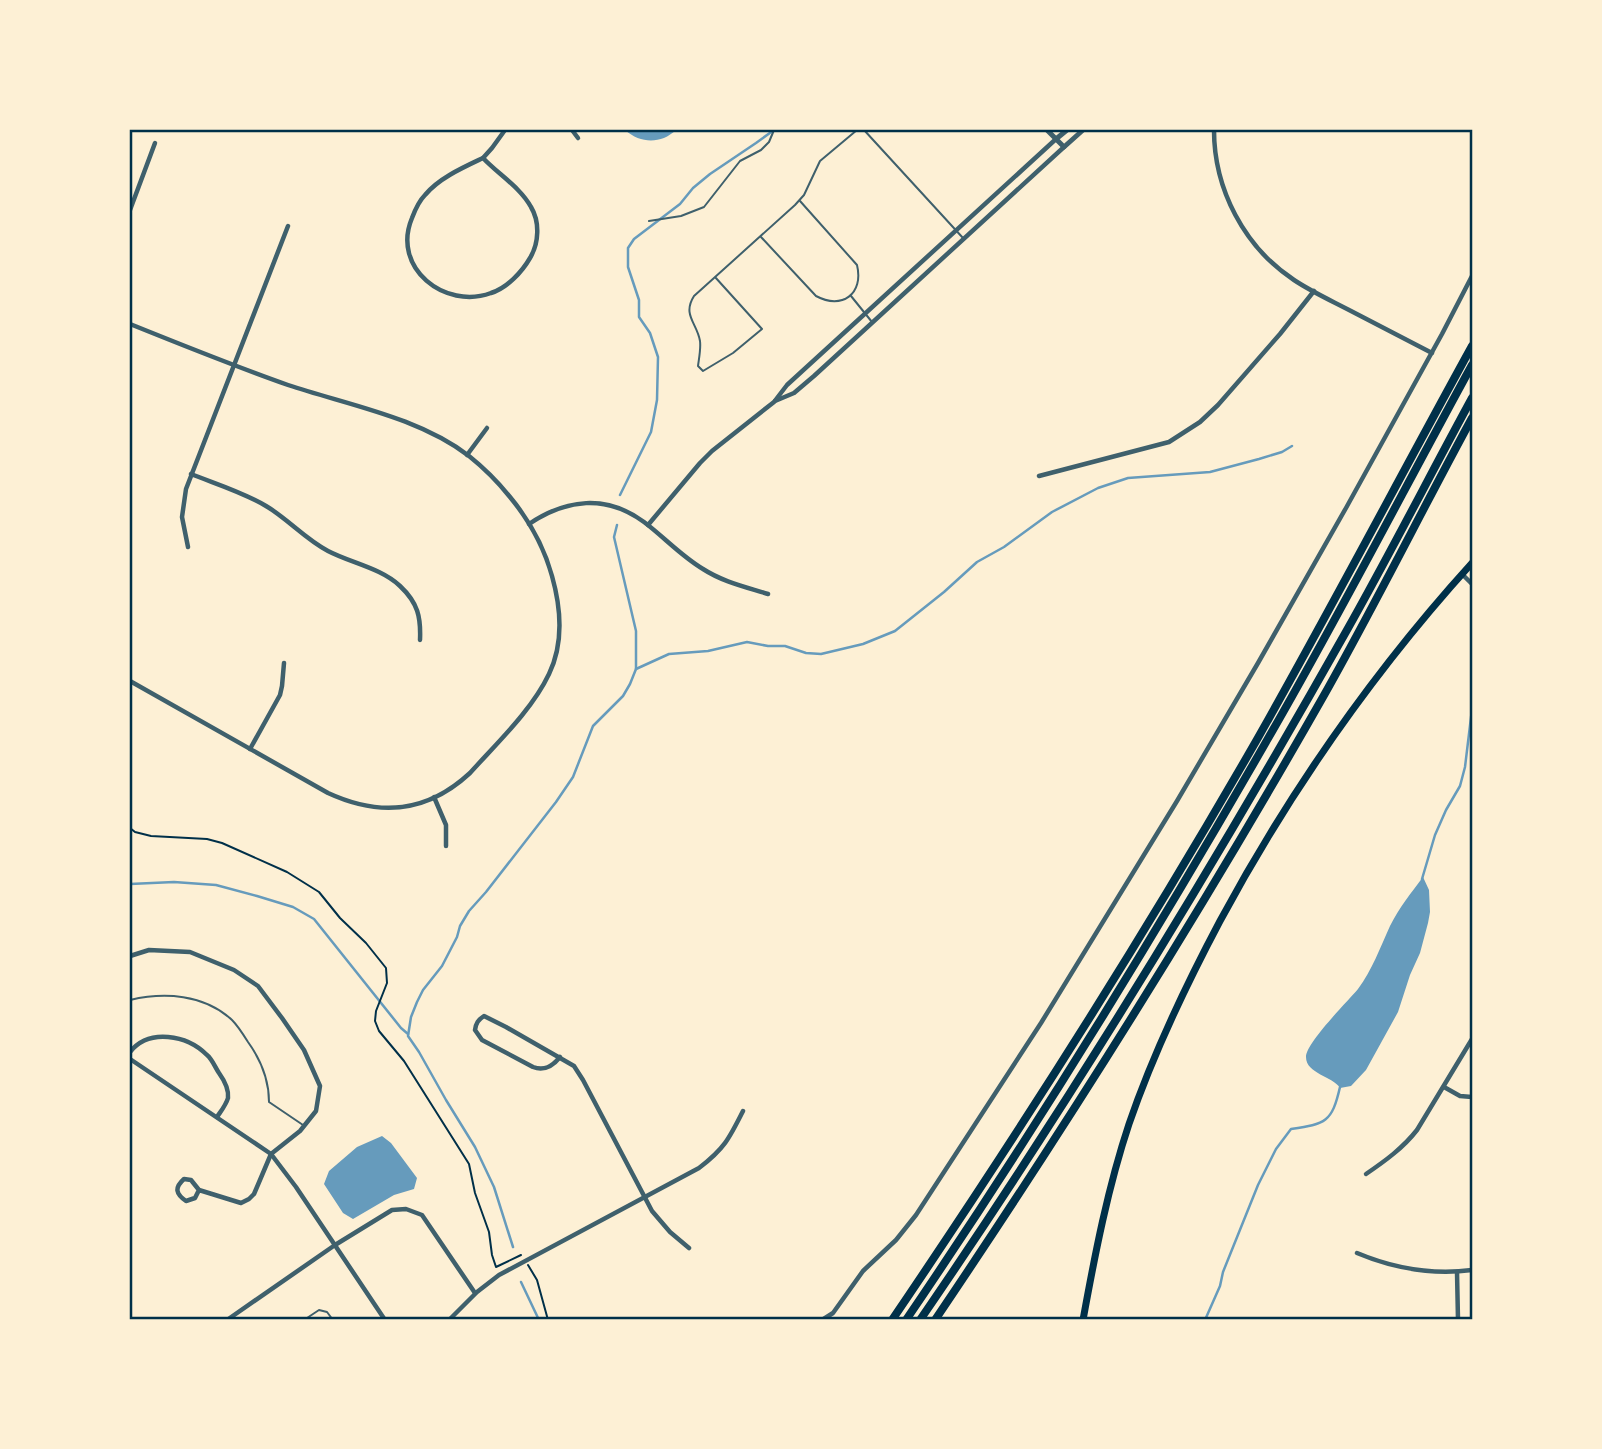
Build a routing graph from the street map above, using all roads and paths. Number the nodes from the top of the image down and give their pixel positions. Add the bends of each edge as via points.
1 (505, 130) edge
2 (572, 130) edge
3 (774, 130) edge
4 (857, 130) edge
5 (864, 130) edge
6 (1048, 130) edge
7 (1067, 130) edge
8 (1083, 130) edge
9 (1214, 130) edge
10 (578, 138) dead end
11 (1056, 139) junction
12 (155, 143) dead end
13 (1063, 147) junction
14 (483, 158) junction
15 (799, 200) junction
16 (130, 210) edge
17 (649, 221) dead end
18 (288, 226) dead end
19 (956, 231) junction
20 (760, 237) junction
21 (964, 238) junction
22 (1472, 276) edge
23 (715, 277) junction
24 (1314, 291) junction
25 (850, 296) junction
26 (866, 314) junction
27 (873, 322) junction
28 (130, 324) edge
29 (1472, 346) edge
30 (1432, 353) junction
31 (234, 365) junction
32 (1472, 365) edge
33 (1472, 398) edge
34 (774, 402) junction
35 (1472, 418) edge
36 (486, 428) dead end
37 (467, 455) junction
38 (191, 474) junction
39 (1039, 475) dead end
40 (529, 524) junction
41 (648, 525) junction
42 (188, 547) dead end
43 (1472, 563) edge
44 (1462, 575) junction
45 (1472, 583) edge
46 (768, 594) dead end
47 (419, 640) dead end
48 (284, 663) dead end
49 (130, 681) edge
50 (250, 749) junction
51 (434, 797) junction
52 (130, 828) edge
53 (446, 846) dead end
54 (130, 956) edge
55 (130, 1000) edge
56 (1472, 1039) edge
57 (130, 1052) edge
58 (1108, 1054) junction
59 (560, 1057) junction
60 (130, 1059) edge
61 (1444, 1087) junction
62 (1472, 1097) edge
63 (743, 1111) dead end
64 (217, 1117) junction
65 (1049, 1124) junction
66 (304, 1126) junction
67 (271, 1154) junction
68 (1366, 1174) dead end
69 (199, 1190) junction
70 (644, 1198) junction
71 (335, 1244) junction
72 (689, 1248) dead end
73 (1357, 1253) dead end
74 (525, 1261) junction
75 (1472, 1270) edge
76 (1457, 1272) junction
77 (475, 1293) junction
78 (227, 1320) edge
79 (304, 1320) edge
80 (333, 1320) edge
81 (385, 1320) edge
82 (449, 1320) edge
83 (548, 1320) edge
84 (822, 1320) edge
85 (892, 1320) edge
86 (906, 1320) edge
87 (920, 1320) edge
88 (935, 1320) edge
89 (1083, 1320) edge
90 (1458, 1320) edge

1 - 14 street
2 - 10 street
3 - 17 lane via 769,142 740,161 704,207
4 - 15 lane via 820,161
5 - 19 lane
6 - 11 street
7 - 11 street
8 - 13 street
9 - 24 street via 1217,166 1237,219 1264,254
11 - 13 street
11 - 19 street
12 - 16 street
13 - 21 street
14 - 14 street via 425,195 407,238 418,273 436,287 461,296 482,296 506,285 529,261 536,244 532,207
15 - 20 lane
15 - 25 lane via 857,265 858,285
18 - 31 street
19 - 21 lane
19 - 26 street
20 - 23 lane
20 - 25 lane via 816,296 836,301
21 - 27 street
22 - 30 street
23 - 23 lane via 690,302 700,341 698,366 703,371 733,354 762,329
24 - 30 street
24 - 39 street via 1200,422 1169,442
25 - 26 lane
26 - 27 lane
26 - 34 street
27 - 34 street via 794,393
28 - 31 street
29 - 85 highway via 1210,819 1054,1073
30 - 84 street via 1110,914 916,1215 863,1270 833,1313
31 - 37 street via 414,425
31 - 38 street
32 - 86 highway via 1293,695 1156,929
33 - 65 highway via 1271,761
34 - 41 street via 706,457
35 - 58 highway via 1323,696
36 - 37 street
37 - 40 street via 489,473
38 - 42 street via 182,517
38 - 47 street via 247,496 320,547 393,580 418,612
40 - 41 street via 555,509 603,503
40 - 51 street via 547,559 559,607 552,668 526,710 470,773
41 - 46 street via 705,570
43 - 44 main road
44 - 45 street
44 - 89 main road via 1376,680 1310,772 1202,955 1156,1053 1128,1127 1105,1210
48 - 50 street via 280,695
49 - 50 street
50 - 51 street via 353,804 398,808
51 - 53 street via 446,825
52 - 74 path via 151,836 222,843 287,872 318,892 366,943 386,968 387,983 375,1021 469,1164 496,1268 521,1254
54 - 66 street via 149,950 190,952 234,970 258,986 304,1050 320,1086 316,1111
55 - 66 lane via 173,995 222,1012 234,1021 261,1063 269,1102
56 - 61 street
57 - 64 street via 141,1041 164,1035 188,1041 208,1055 229,1095
58 - 65 highway
58 - 88 highway
59 - 59 street via 484,1016 475,1025 482,1040 540,1070
59 - 70 street via 574,1066 583,1080
60 - 64 street
61 - 62 street
61 - 68 street via 1409,1140
63 - 70 street via 715,1155
64 - 67 street
65 - 87 highway
66 - 67 street
67 - 69 street via 254,1194 241,1203
67 - 71 street
69 - 69 street via 195,1198 186,1201 178,1195 177,1186 184,1179 191,1180
70 - 72 street
70 - 74 street
71 - 77 street via 392,1210 417,1212
71 - 78 street
71 - 81 street
73 - 76 street via 1395,1267
74 - 77 street
74 - 83 path via 537,1280
75 - 76 street
76 - 90 street
77 - 82 street
79 - 80 lane via 319,1310

